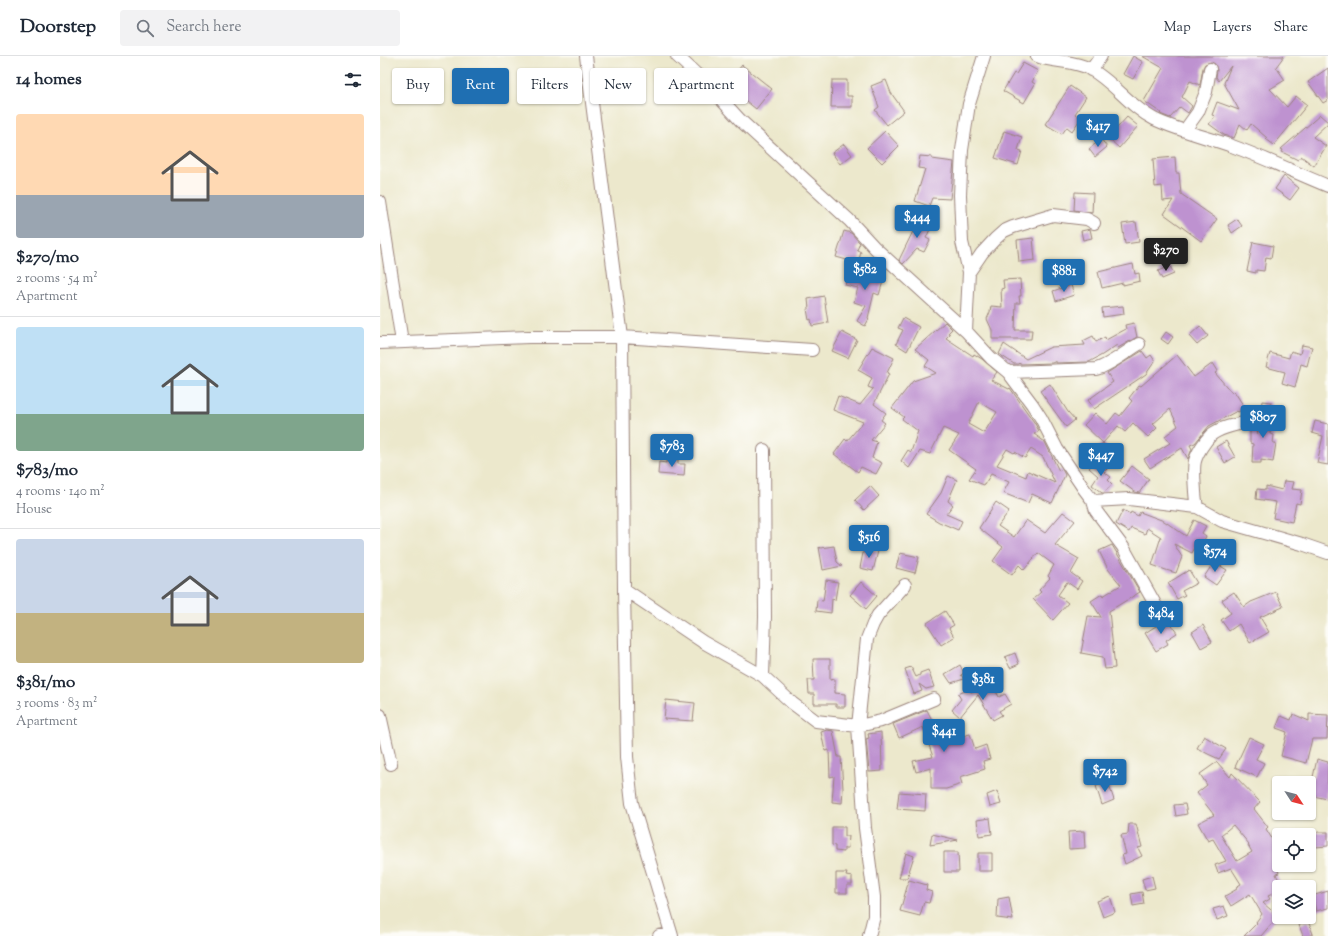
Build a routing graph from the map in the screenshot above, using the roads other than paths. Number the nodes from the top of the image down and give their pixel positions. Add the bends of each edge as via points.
1 (586, 56) edge
2 (677, 56) edge
3 (984, 56) edge
4 (1037, 56) edge
5 (1100, 56) edge
6 (1210, 69) dead end
7 (1091, 70) junction
8 (1185, 130) junction
9 (1328, 186) edge
10 (380, 202) edge
11 (1094, 223) dead end
12 (969, 272) junction
13 (966, 331) junction
14 (622, 338) junction
15 (402, 342) junction
16 (380, 343) edge
17 (1139, 344) dead end
18 (812, 350) dead end
19 (1008, 372) junction
20 (1258, 420) dead end
21 (764, 450) dead end
22 (1093, 501) junction
23 (1197, 507) junction
24 (1328, 553) edge
25 (905, 585) dead end
26 (624, 589) junction
27 (1155, 604) dead end
28 (763, 676) junction
29 (934, 700) dead end
30 (380, 715) edge
31 (858, 726) junction
32 (391, 764) dead end
33 (672, 935) edge
34 (659, 936) edge
35 (869, 936) edge

1 - 14 street
2 - 13 street via 740,120
3 - 12 street via 969,104 962,150 962,242
4 - 7 street
5 - 7 street
6 - 8 street via 1206,92 1198,112
7 - 8 street via 1142,112 1170,126
8 - 9 street via 1234,147
10 - 15 street
11 - 12 street via 1087,219 1053,215 1014,226 995,239
12 - 13 street
13 - 19 street
14 - 15 street via 529,337
14 - 18 street
14 - 26 street
15 - 16 street
17 - 19 street via 1096,369
19 - 22 street via 1032,404 1057,449
20 - 23 street via 1227,427 1211,435 1203,446 1194,462
21 - 28 street
22 - 23 street via 1129,499
22 - 27 street via 1096,512 1123,547
23 - 24 street via 1222,521
25 - 31 street via 878,615 867,639
26 - 28 street via 704,642
26 - 33 street via 627,757 632,803
28 - 31 street via 816,721
29 - 31 street via 881,721
30 - 32 street
31 - 35 street via 865,828 874,897 874,916
33 - 34 street

